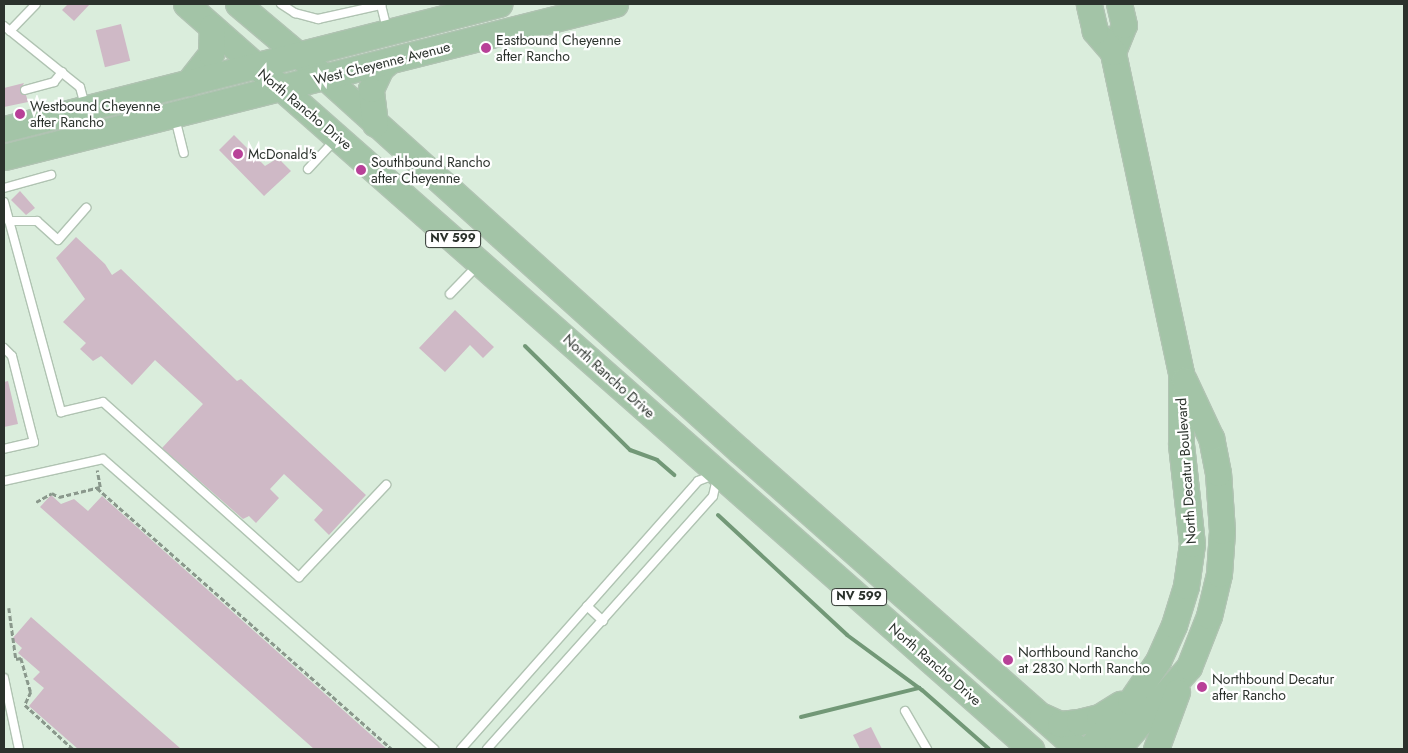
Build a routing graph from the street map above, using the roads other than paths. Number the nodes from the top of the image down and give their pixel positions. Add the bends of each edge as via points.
1 (36, 4) edge
2 (186, 4) edge
3 (281, 4) edge
4 (499, 4) edge
5 (615, 4) edge
6 (1089, 4) edge
7 (1119, 4) edge
8 (248, 9) edge
9 (4, 26) edge
10 (212, 27) junction
11 (10, 31) junction
12 (388, 32) junction
13 (1113, 52) junction
14 (298, 54) junction
15 (389, 61) junction
16 (254, 67) junction
17 (62, 72) junction
18 (326, 78) junction
19 (188, 83) junction
20 (278, 88) junction
21 (25, 90) dead end
22 (86, 108) junction
23 (174, 115) junction
24 (375, 124) junction
25 (4, 130) edge
26 (338, 137) junction
27 (184, 153) dead end
28 (15, 155) edge
29 (308, 169) dead end
30 (51, 175) dead end
31 (4, 188) edge
32 (4, 202) edge
33 (86, 208) dead end
34 (9, 221) junction
35 (480, 263) junction
36 (450, 294) dead end
37 (4, 348) edge
38 (1181, 372) junction
39 (4, 449) edge
40 (739, 450) junction
41 (718, 474) junction
42 (4, 481) edge
43 (386, 485) dead end
44 (587, 606) junction
45 (603, 621) junction
46 (1189, 667) junction
47 (4, 678) edge
48 (1130, 702) junction
49 (905, 711) dead end
50 (1036, 714) junction
51 (19, 749) edge
52 (434, 749) edge
53 (461, 749) edge
54 (487, 749) edge
55 (927, 749) edge
56 (1031, 749) edge
57 (1078, 749) edge
58 (1089, 749) edge
59 (1117, 749) edge
60 (1156, 749) edge

1 - 11 lane
2 - 10 main road, North Rancho Drive / NV 599
3 - 12 lane via 295,13 318,19 381,5
4 - 12 main road, West Cheyenne Avenue
5 - 15 main road, West Cheyenne Avenue
6 - 13 main road, North Decatur Boulevard via 1095,31
7 - 13 main road via 1124,25
8 - 14 main road, NV 599
9 - 11 lane
10 - 16 main road, North Rancho Drive / NV 599
10 - 19 main road via 210,54
11 - 17 lane
12 - 14 main road, West Cheyenne Avenue
13 - 38 main road, North Decatur Boulevard
14 - 16 main road, West Cheyenne Avenue
14 - 18 main road, NV 599
15 - 18 main road, West Cheyenne Avenue
15 - 24 main road via 381,68 371,89
16 - 19 main road, West Cheyenne Avenue
16 - 20 main road, North Rancho Drive / NV 599
17 - 21 lane via 54,82
17 - 22 lane via 80,87
18 - 20 main road, West Cheyenne Avenue
18 - 24 main road, NV 599
19 - 22 main road, West Cheyenne Avenue
20 - 23 main road, West Cheyenne Avenue
20 - 26 main road, North Rancho Drive / NV 599
22 - 25 main road, West Cheyenne Avenue
23 - 27 lane
23 - 28 main road, West Cheyenne Avenue
24 - 40 main road, NV 599
25 - 28 main road
26 - 29 lane
26 - 35 main road, North Rancho Drive / NV 599
30 - 31 lane
32 - 34 lane
33 - 34 lane via 58,240 37,220
34 - 43 lane via 61,412 103,402 299,577
35 - 36 lane
35 - 41 main road, North Rancho Drive / NV 599
37 - 39 lane via 12,356 34,442
38 - 46 main road, North Decatur Boulevard via 1211,438 1221,508 1221,554 1215,594
38 - 48 main road, North Decatur Boulevard via 1181,444 1192,544 1187,582 1158,661
40 - 41 main road
40 - 50 main road, NV 599
41 - 44 lane via 698,481
41 - 45 lane via 713,496
41 - 56 main road, North Rancho Drive / NV 599
42 - 52 lane via 103,459
44 - 45 lane
44 - 53 lane
45 - 54 lane
46 - 59 main road, North Decatur Boulevard
46 - 60 main road via 1168,712
47 - 51 lane
48 - 50 main road via 1116,705 1099,717 1069,724 1060,724
48 - 58 main road, North Decatur Boulevard
49 - 55 lane
50 - 57 main road, NV 599

